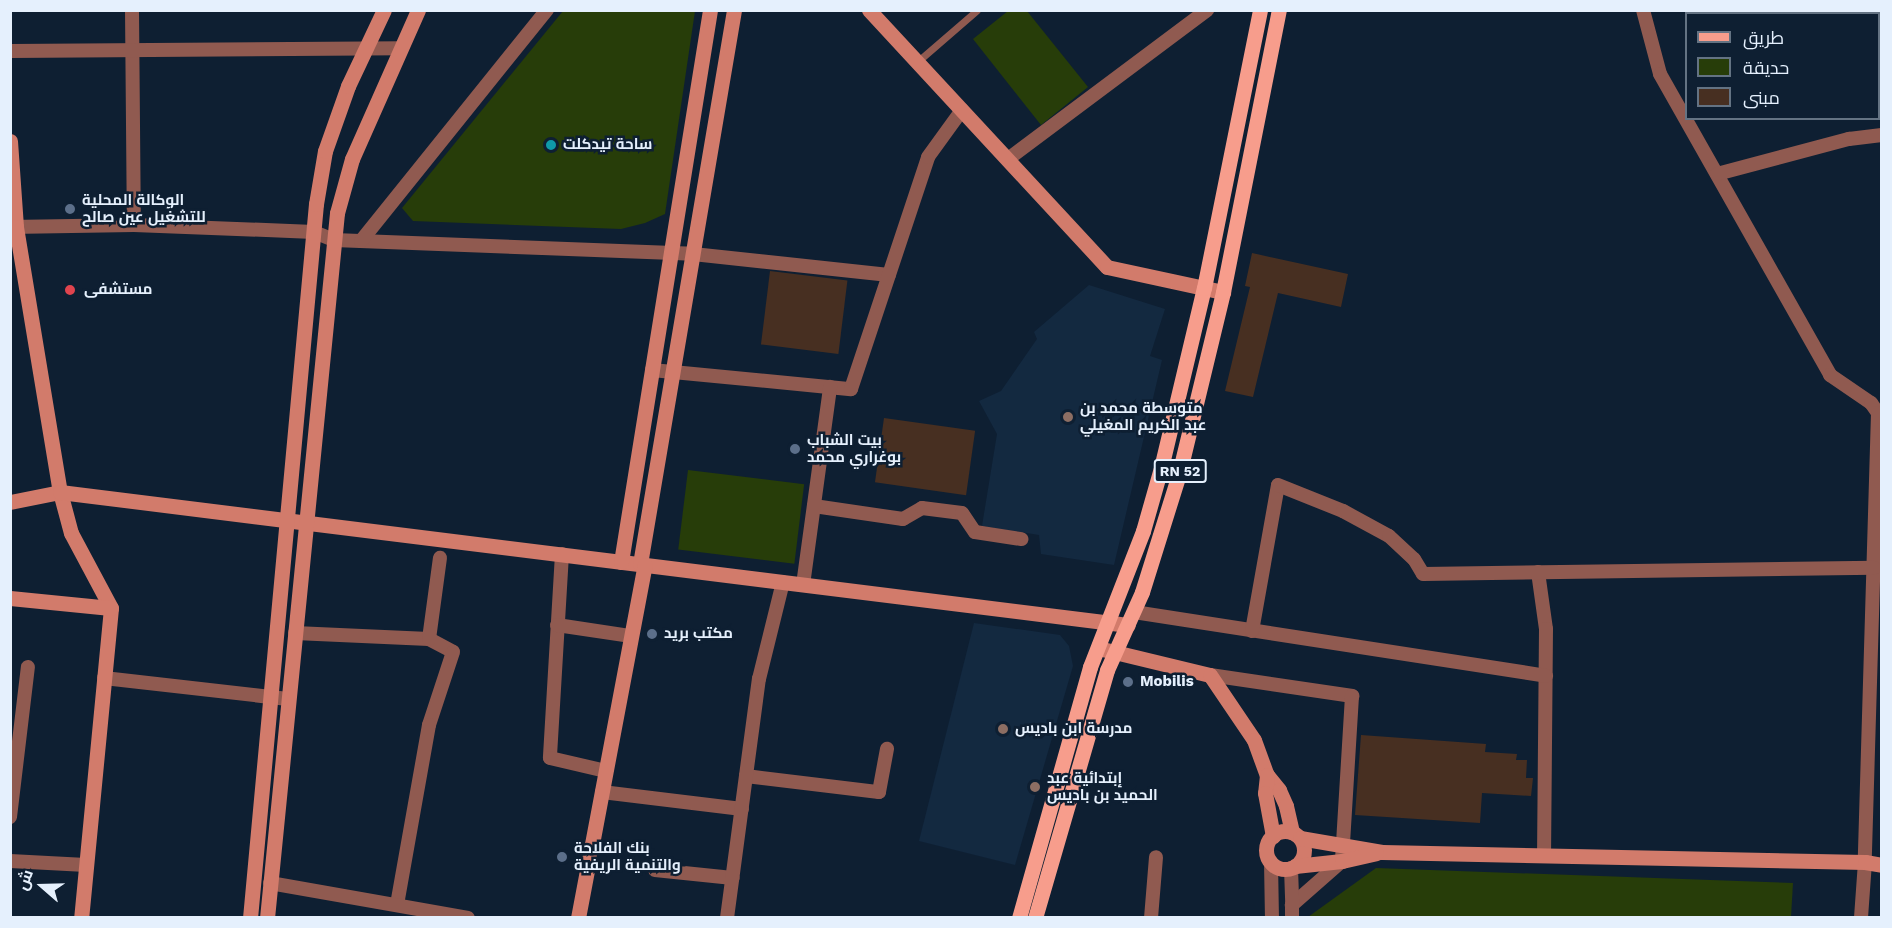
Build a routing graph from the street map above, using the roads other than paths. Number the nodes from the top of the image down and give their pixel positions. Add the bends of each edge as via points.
1 (132, 10) edge
2 (384, 10) edge
3 (418, 10) edge
4 (547, 10) edge
5 (710, 10) edge
6 (734, 10) edge
7 (869, 10) edge
8 (977, 10) edge
9 (1207, 10) edge
10 (1260, 10) edge
11 (1279, 10) edge
12 (1643, 10) edge
13 (364, 48) junction
14 (401, 48) junction
15 (133, 50) junction
16 (10, 51) edge
17 (917, 62) junction
18 (962, 110) junction
19 (1685, 118) edge
20 (1686, 120) edge
21 (1881, 135) edge
22 (10, 141) edge
23 (325, 151) junction
24 (352, 159) junction
25 (1008, 159) junction
26 (1717, 174) junction
27 (134, 225) junction
28 (13, 227) edge
29 (314, 232) junction
30 (334, 240) junction
31 (361, 241) junction
32 (671, 253) junction
33 (693, 254) junction
34 (889, 275) junction
35 (1204, 288) junction
36 (1223, 292) junction
37 (651, 370) junction
38 (673, 372) junction
39 (830, 387) junction
40 (1876, 398) edge
41 (60, 492) junction
42 (10, 502) edge
43 (814, 507) junction
44 (287, 520) junction
45 (306, 523) junction
46 (1021, 539) dead end
47 (562, 554) junction
48 (440, 558) dead end
49 (621, 562) junction
50 (642, 564) junction
51 (1874, 568) junction
52 (1538, 572) junction
53 (783, 582) junction
54 (803, 585) junction
55 (10, 598) edge
56 (111, 608) junction
57 (1131, 619) junction
58 (1109, 622) junction
59 (557, 625) junction
60 (1877, 629) edge
61 (1252, 631) junction
62 (295, 633) junction
63 (631, 636) junction
64 (429, 639) junction
65 (1098, 648) junction
66 (1116, 651) junction
67 (28, 667) dead end
68 (1210, 675) junction
69 (1546, 676) junction
70 (104, 678) junction
71 (271, 697) junction
72 (288, 699) junction
73 (887, 749) dead end
74 (606, 771) junction
75 (1267, 775) junction
76 (746, 776) junction
77 (602, 792) junction
78 (742, 809) junction
79 (10, 817) edge
80 (1296, 835) junction
81 (1273, 836) junction
82 (1343, 844) junction
83 (1382, 852) junction
84 (1544, 855) junction
85 (1156, 857) dead end
86 (10, 861) edge
87 (1342, 861) junction
88 (1271, 862) junction
89 (1865, 862) junction
90 (86, 865) junction
91 (1881, 865) edge
92 (1293, 867) junction
93 (655, 870) dead end
94 (733, 878) junction
95 (270, 883) junction
96 (397, 904) junction
97 (1292, 911) edge
98 (428, 914) edge
99 (81, 918) edge
100 (250, 918) edge
101 (267, 918) edge
102 (468, 918) edge
103 (578, 918) edge
104 (727, 918) edge
105 (1019, 918) edge
106 (1035, 918) edge
107 (1151, 918) edge
108 (1272, 918) edge
109 (1861, 918) edge

1 - 15 street
2 - 13 main road
3 - 14 main road
4 - 31 street
5 - 32 main road
6 - 33 main road
7 - 17 main road
8 - 17 lane
9 - 25 street
10 - 35 main road, RN 52
11 - 36 main road, RN 52
12 - 19 street via 1660,74
13 - 14 street
13 - 15 street
13 - 23 main road
14 - 24 main road
15 - 16 street
15 - 27 street
17 - 18 main road
18 - 25 main road
18 - 34 street via 928,157
20 - 26 street
21 - 26 street via 1849,139
22 - 28 main road
23 - 24 main road
23 - 29 main road
24 - 30 main road
25 - 35 main road via 1107,267
26 - 40 street via 1830,375
27 - 28 street
27 - 29 street
28 - 41 main road
29 - 30 street
29 - 44 main road
30 - 31 street
30 - 45 main road
31 - 32 street
32 - 33 street
32 - 37 main road
33 - 34 street
33 - 38 main road
34 - 39 street via 850,389
35 - 36 main road
35 - 58 main road, RN 52 via 1143,531
36 - 57 main road, RN 52 via 1179,474
37 - 38 street
37 - 49 main road
38 - 39 street
38 - 50 main road
39 - 43 street
40 - 51 street
41 - 42 main road
41 - 44 main road
41 - 56 main road via 71,532
43 - 46 street via 903,519 922,508 962,513 975,532
43 - 54 street
44 - 45 main road
44 - 71 main road
45 - 47 main road
45 - 62 main road
47 - 49 main road
47 - 59 street
48 - 64 street
49 - 50 main road
50 - 53 main road
50 - 63 main road
51 - 52 street
51 - 60 street
52 - 61 street via 1423,574 1414,559 1389,536 1342,511 1278,485
52 - 69 street via 1546,629
53 - 54 main road
53 - 76 street via 759,679
54 - 58 main road
55 - 56 main road
56 - 70 main road
57 - 58 main road
57 - 61 street
57 - 66 main road, RN 52
58 - 65 main road, RN 52
59 - 63 street
59 - 74 street via 550,758
60 - 89 street
61 - 69 street
62 - 64 street
62 - 72 main road
63 - 74 main road
64 - 96 street via 453,652 429,725
65 - 66 main road
65 - 105 main road, RN 52
66 - 68 main road
66 - 106 main road, RN 52 via 1107,670
67 - 79 street
68 - 75 main road via 1254,740
68 - 82 street via 1352,696
69 - 84 street
70 - 71 street
70 - 90 main road
71 - 72 street
71 - 100 main road
72 - 95 main road
73 - 76 street via 879,792
74 - 77 main road
75 - 80 main road via 1279,790
75 - 81 main road via 1265,793
76 - 78 street
77 - 78 street
77 - 103 main road
78 - 94 street
80 - 81 main road via 1281,831
80 - 82 main road
80 - 92 main road via 1304,847 1303,858
81 - 88 main road via 1267,853
82 - 83 main road
82 - 87 street
83 - 84 main road
83 - 87 main road
84 - 89 main road
85 - 107 street
86 - 90 street
87 - 92 main road
87 - 97 street
88 - 92 main road via 1280,868
88 - 108 street
89 - 91 main road
89 - 109 street
90 - 99 main road
92 - 97 street
93 - 94 street
94 - 104 street
95 - 96 street
95 - 101 main road
96 - 98 street
98 - 102 street

